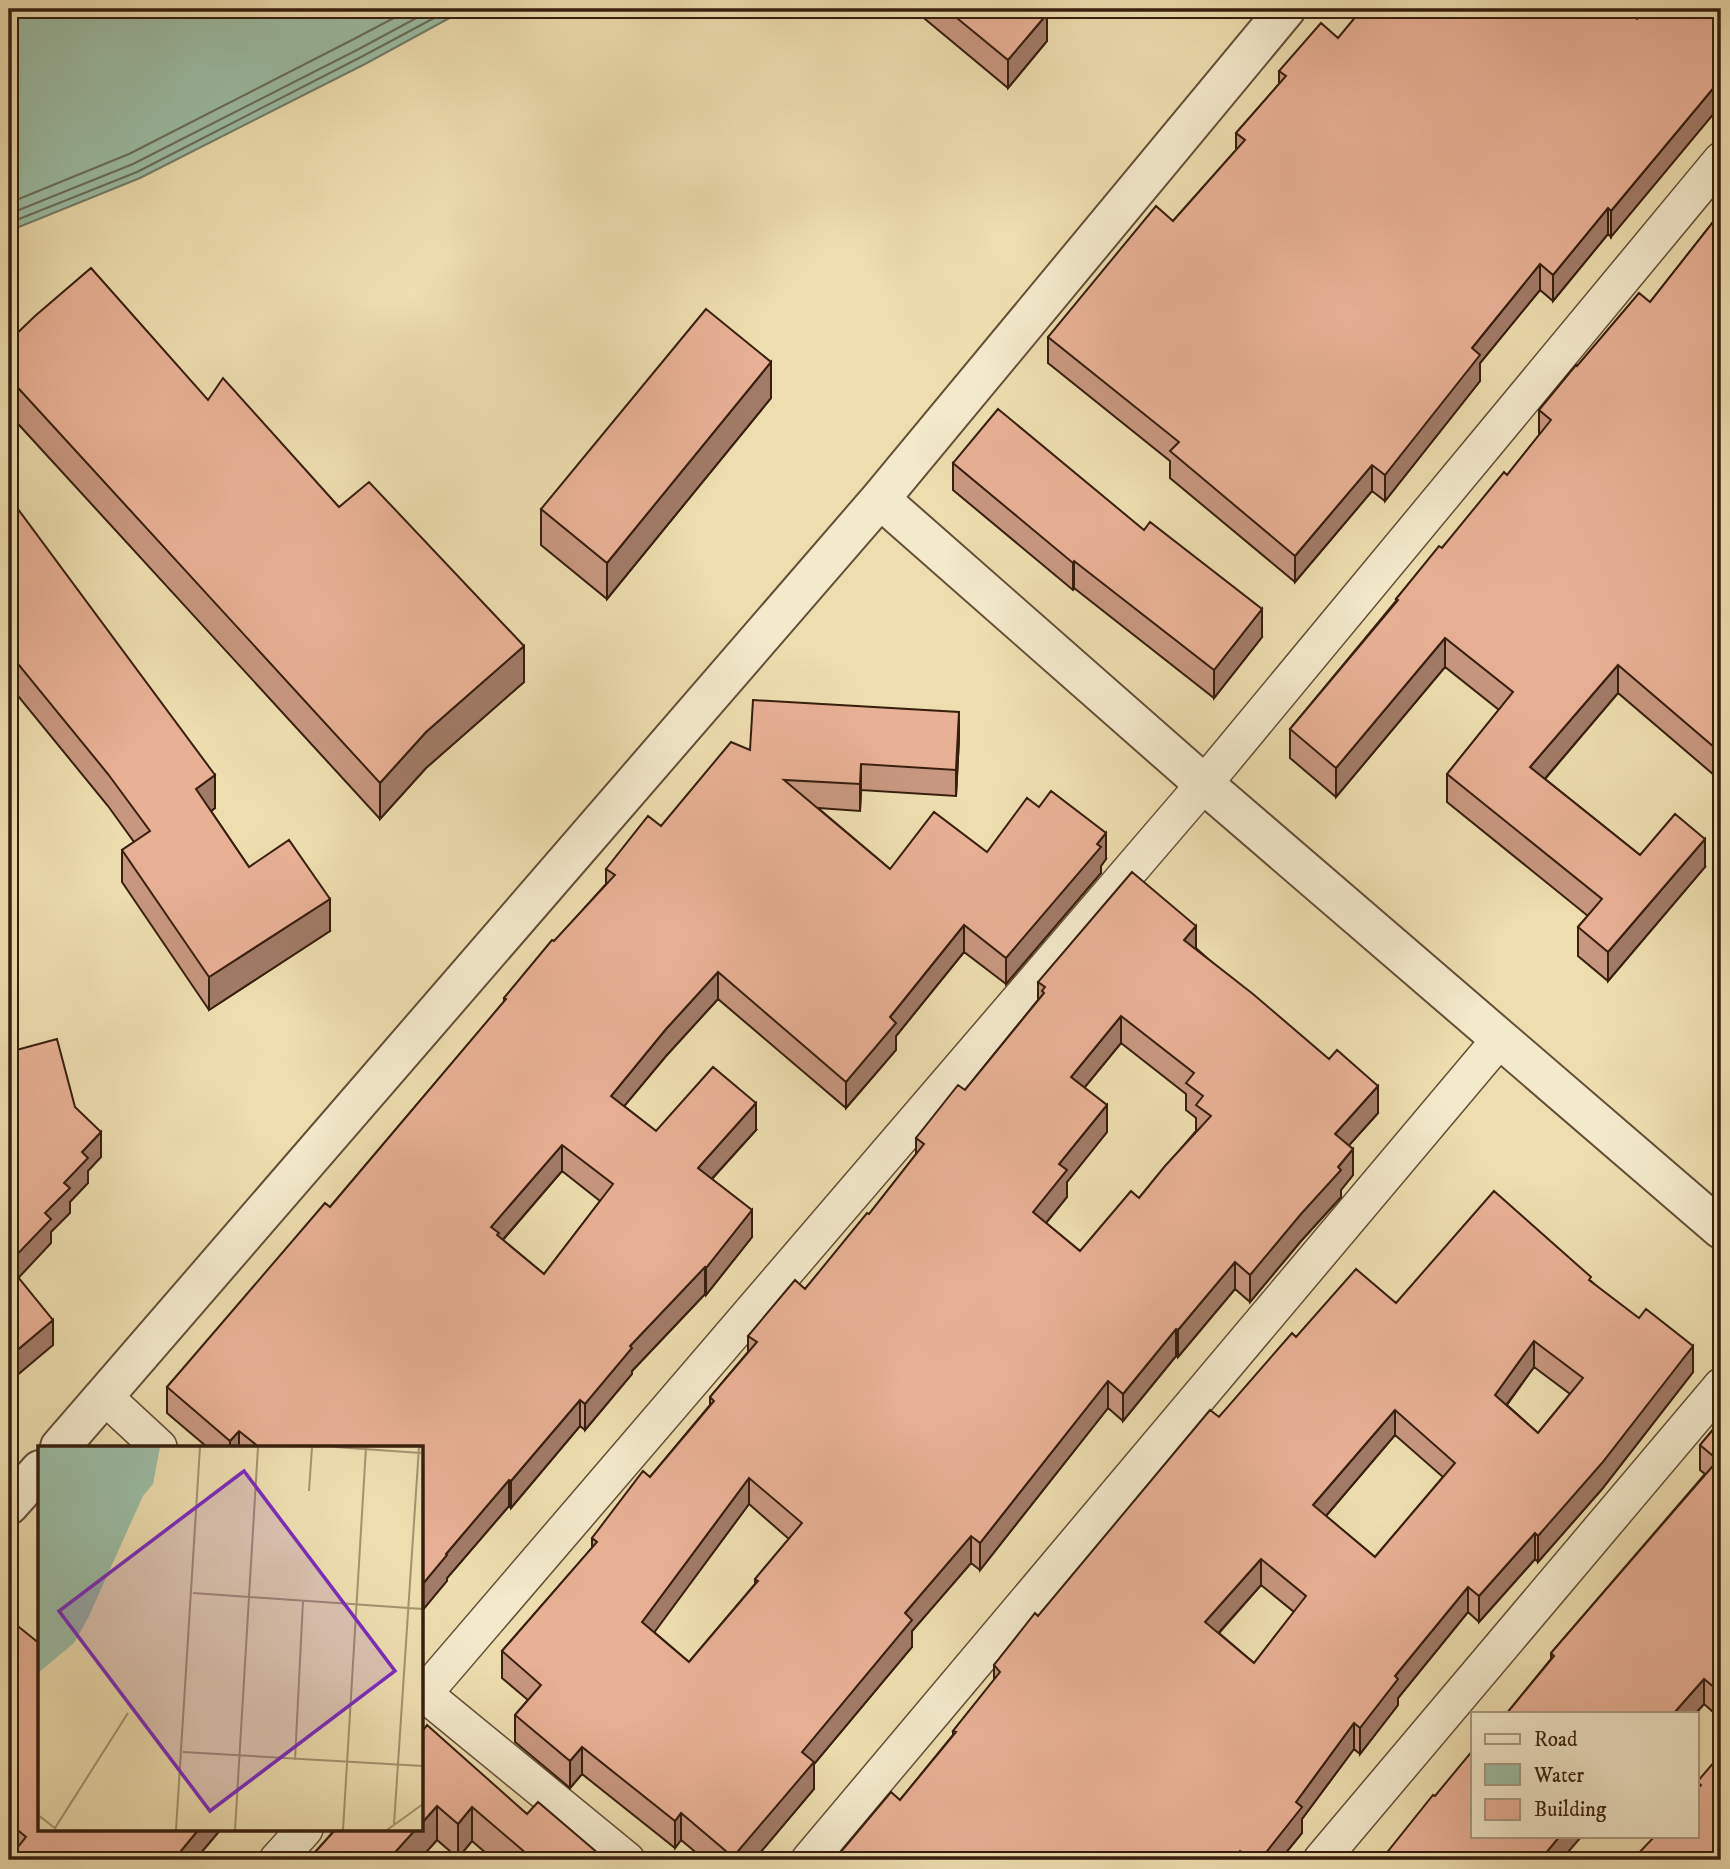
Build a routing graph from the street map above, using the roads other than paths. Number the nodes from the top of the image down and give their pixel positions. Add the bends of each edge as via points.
1 (1286, 9) edge
2 (1721, 160) edge
3 (880, 499) junction
4 (1204, 784) junction
5 (1500, 1039) junction
6 (1721, 1229) edge
7 (1721, 1386) edge
8 (105, 1397) junction
9 (61, 1446) edge
10 (158, 1446) edge
11 (38, 1472) edge
12 (9, 1505) edge
13 (424, 1692) edge
14 (424, 1696) edge
15 (304, 1830) edge
16 (277, 1860) edge
17 (627, 1860) edge
18 (809, 1860) edge
19 (1321, 1860) edge

1 - 3 street
2 - 4 street
3 - 4 street
3 - 8 street
4 - 5 street
4 - 13 street
5 - 6 street
5 - 18 street
7 - 19 street
8 - 9 street
8 - 10 street
11 - 12 street
14 - 17 street
15 - 16 street

